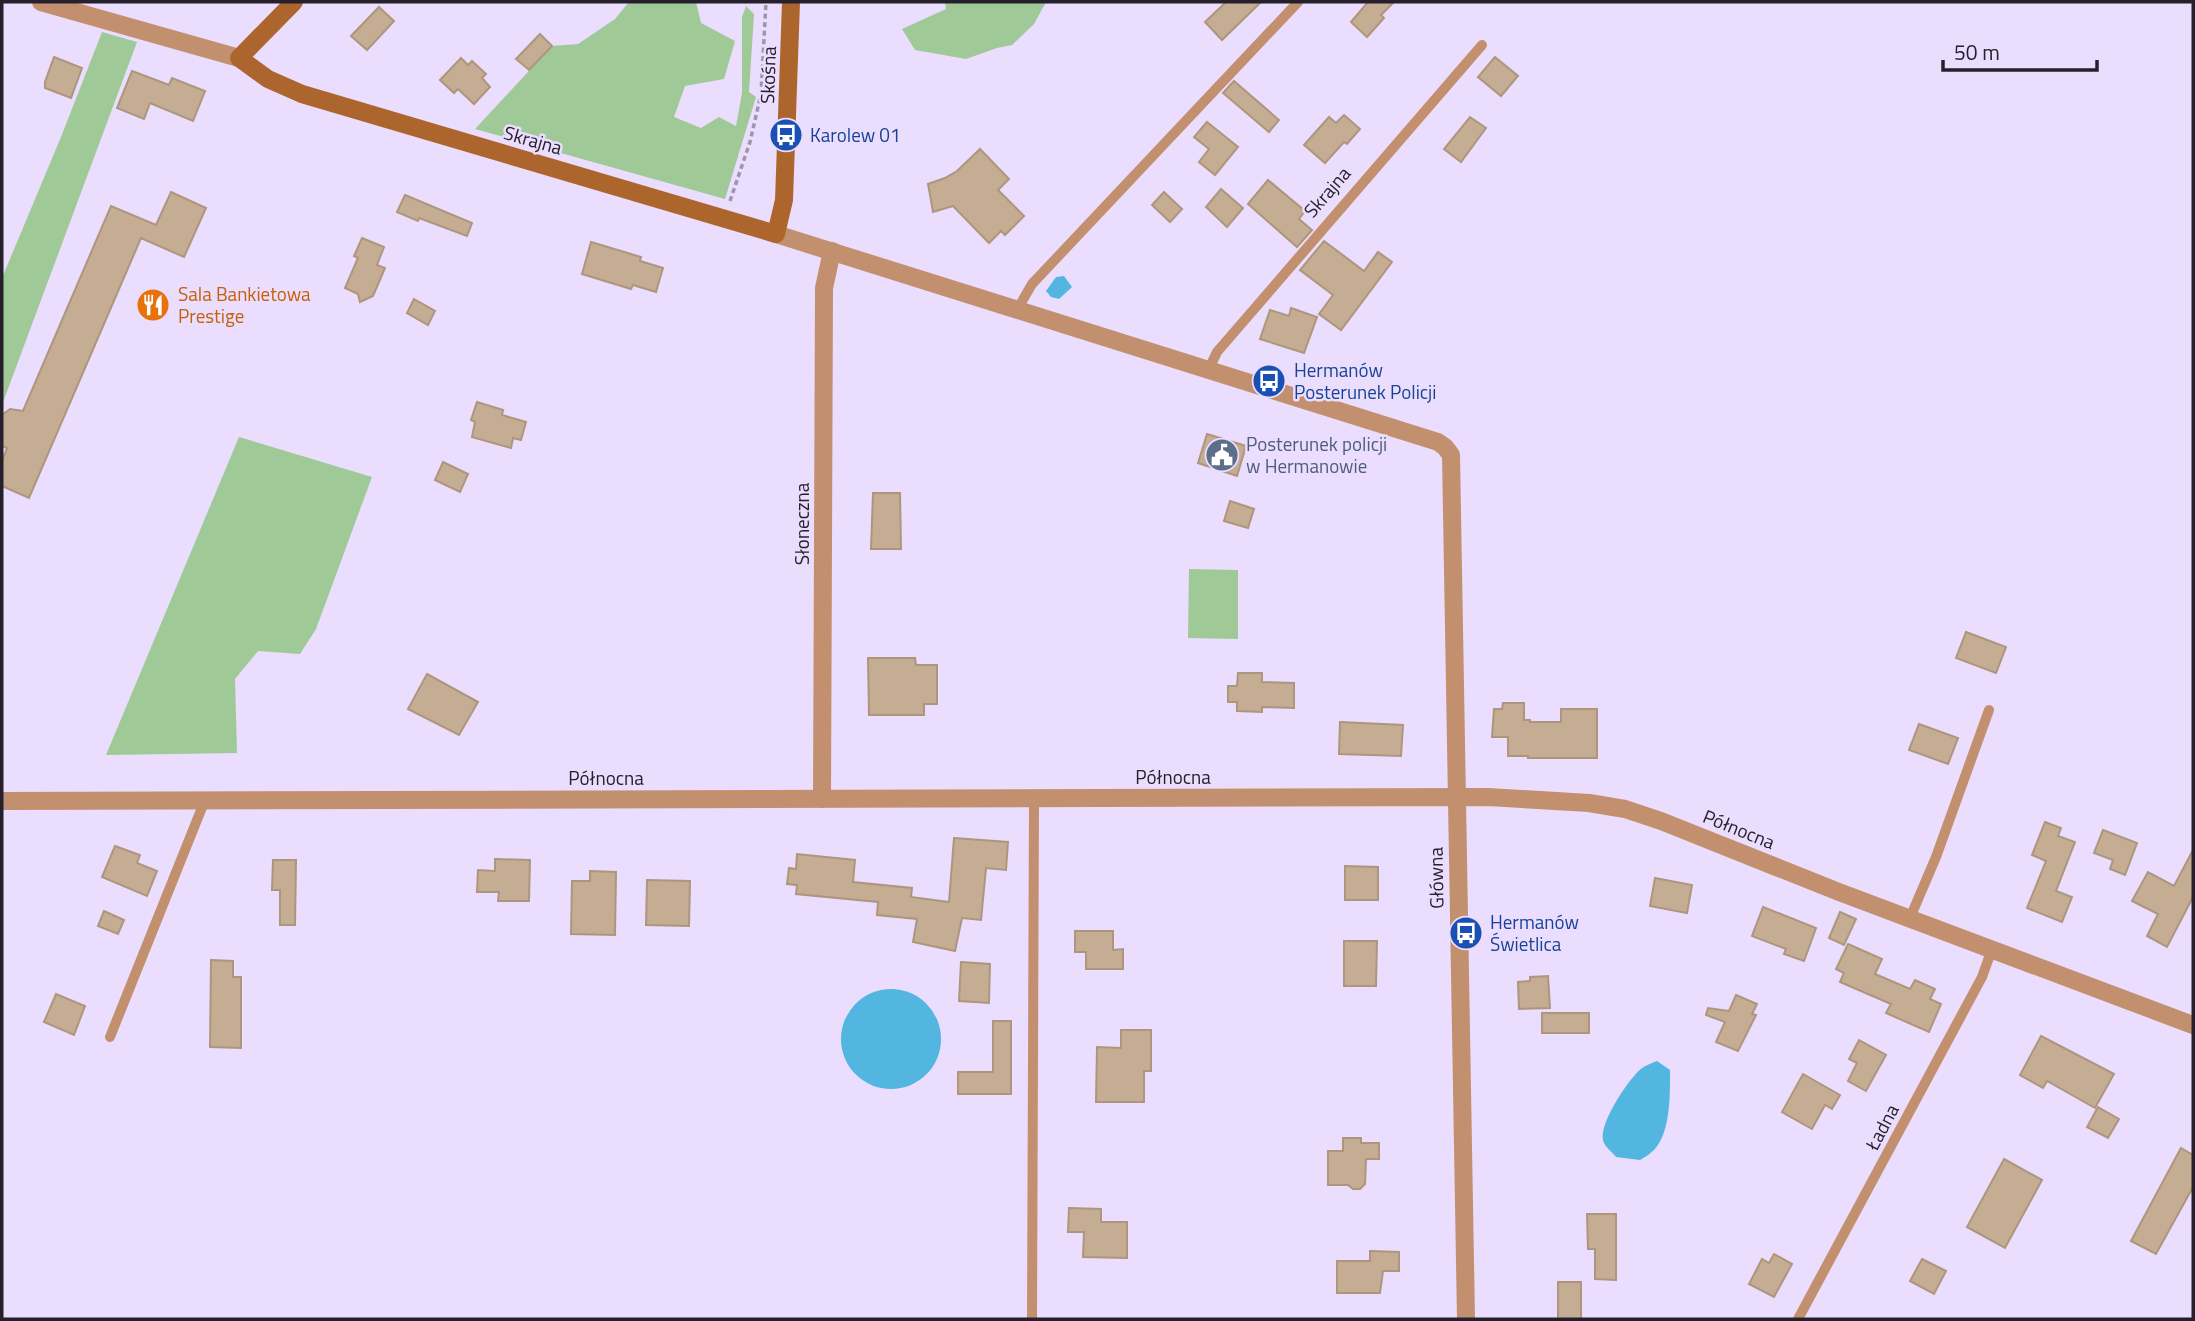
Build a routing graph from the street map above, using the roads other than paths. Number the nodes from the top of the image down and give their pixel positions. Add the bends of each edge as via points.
1 (41, 2) edge
2 (294, 2) edge
3 (791, 2) edge
4 (1298, 2) edge
5 (1482, 44) dead end
6 (239, 58) junction
7 (776, 234) junction
8 (832, 251) junction
9 (1017, 310) junction
10 (1208, 371) junction
11 (1438, 442) joint
12 (1989, 710) dead end
13 (1456, 797) junction
14 (1034, 798) junction
15 (822, 799) junction
16 (205, 800) junction
17 (2, 801) edge
18 (1910, 918) junction
19 (1992, 949) junction
20 (2193, 1025) edge
21 (110, 1037) dead end
22 (1032, 1319) edge
23 (1466, 1319) edge
24 (1798, 1319) edge

1 - 6 street, Skrajna
2 - 6 street
3 - 7 street, Skośna via 784,200
4 - 9 lane via 1032,284
5 - 10 lane, Skrajna via 1217,352
6 - 7 street, Skrajna via 268,79 302,94
7 - 8 street, Skrajna
8 - 9 street, Skrajna
8 - 15 street, Słoneczna via 824,288
9 - 10 street, Skrajna
10 - 11 street, Skrajna
11 - 13 street, Główna via 1452,462
12 - 18 lane
13 - 14 street, Północna
13 - 18 street, Północna via 1625,809
13 - 23 street, Główna
14 - 15 street, Północna
14 - 22 lane
15 - 16 street, Północna
16 - 17 street, Północna
16 - 21 lane
18 - 19 street, Północna
19 - 20 street, Północna
19 - 24 lane, Ładna via 1982,977

